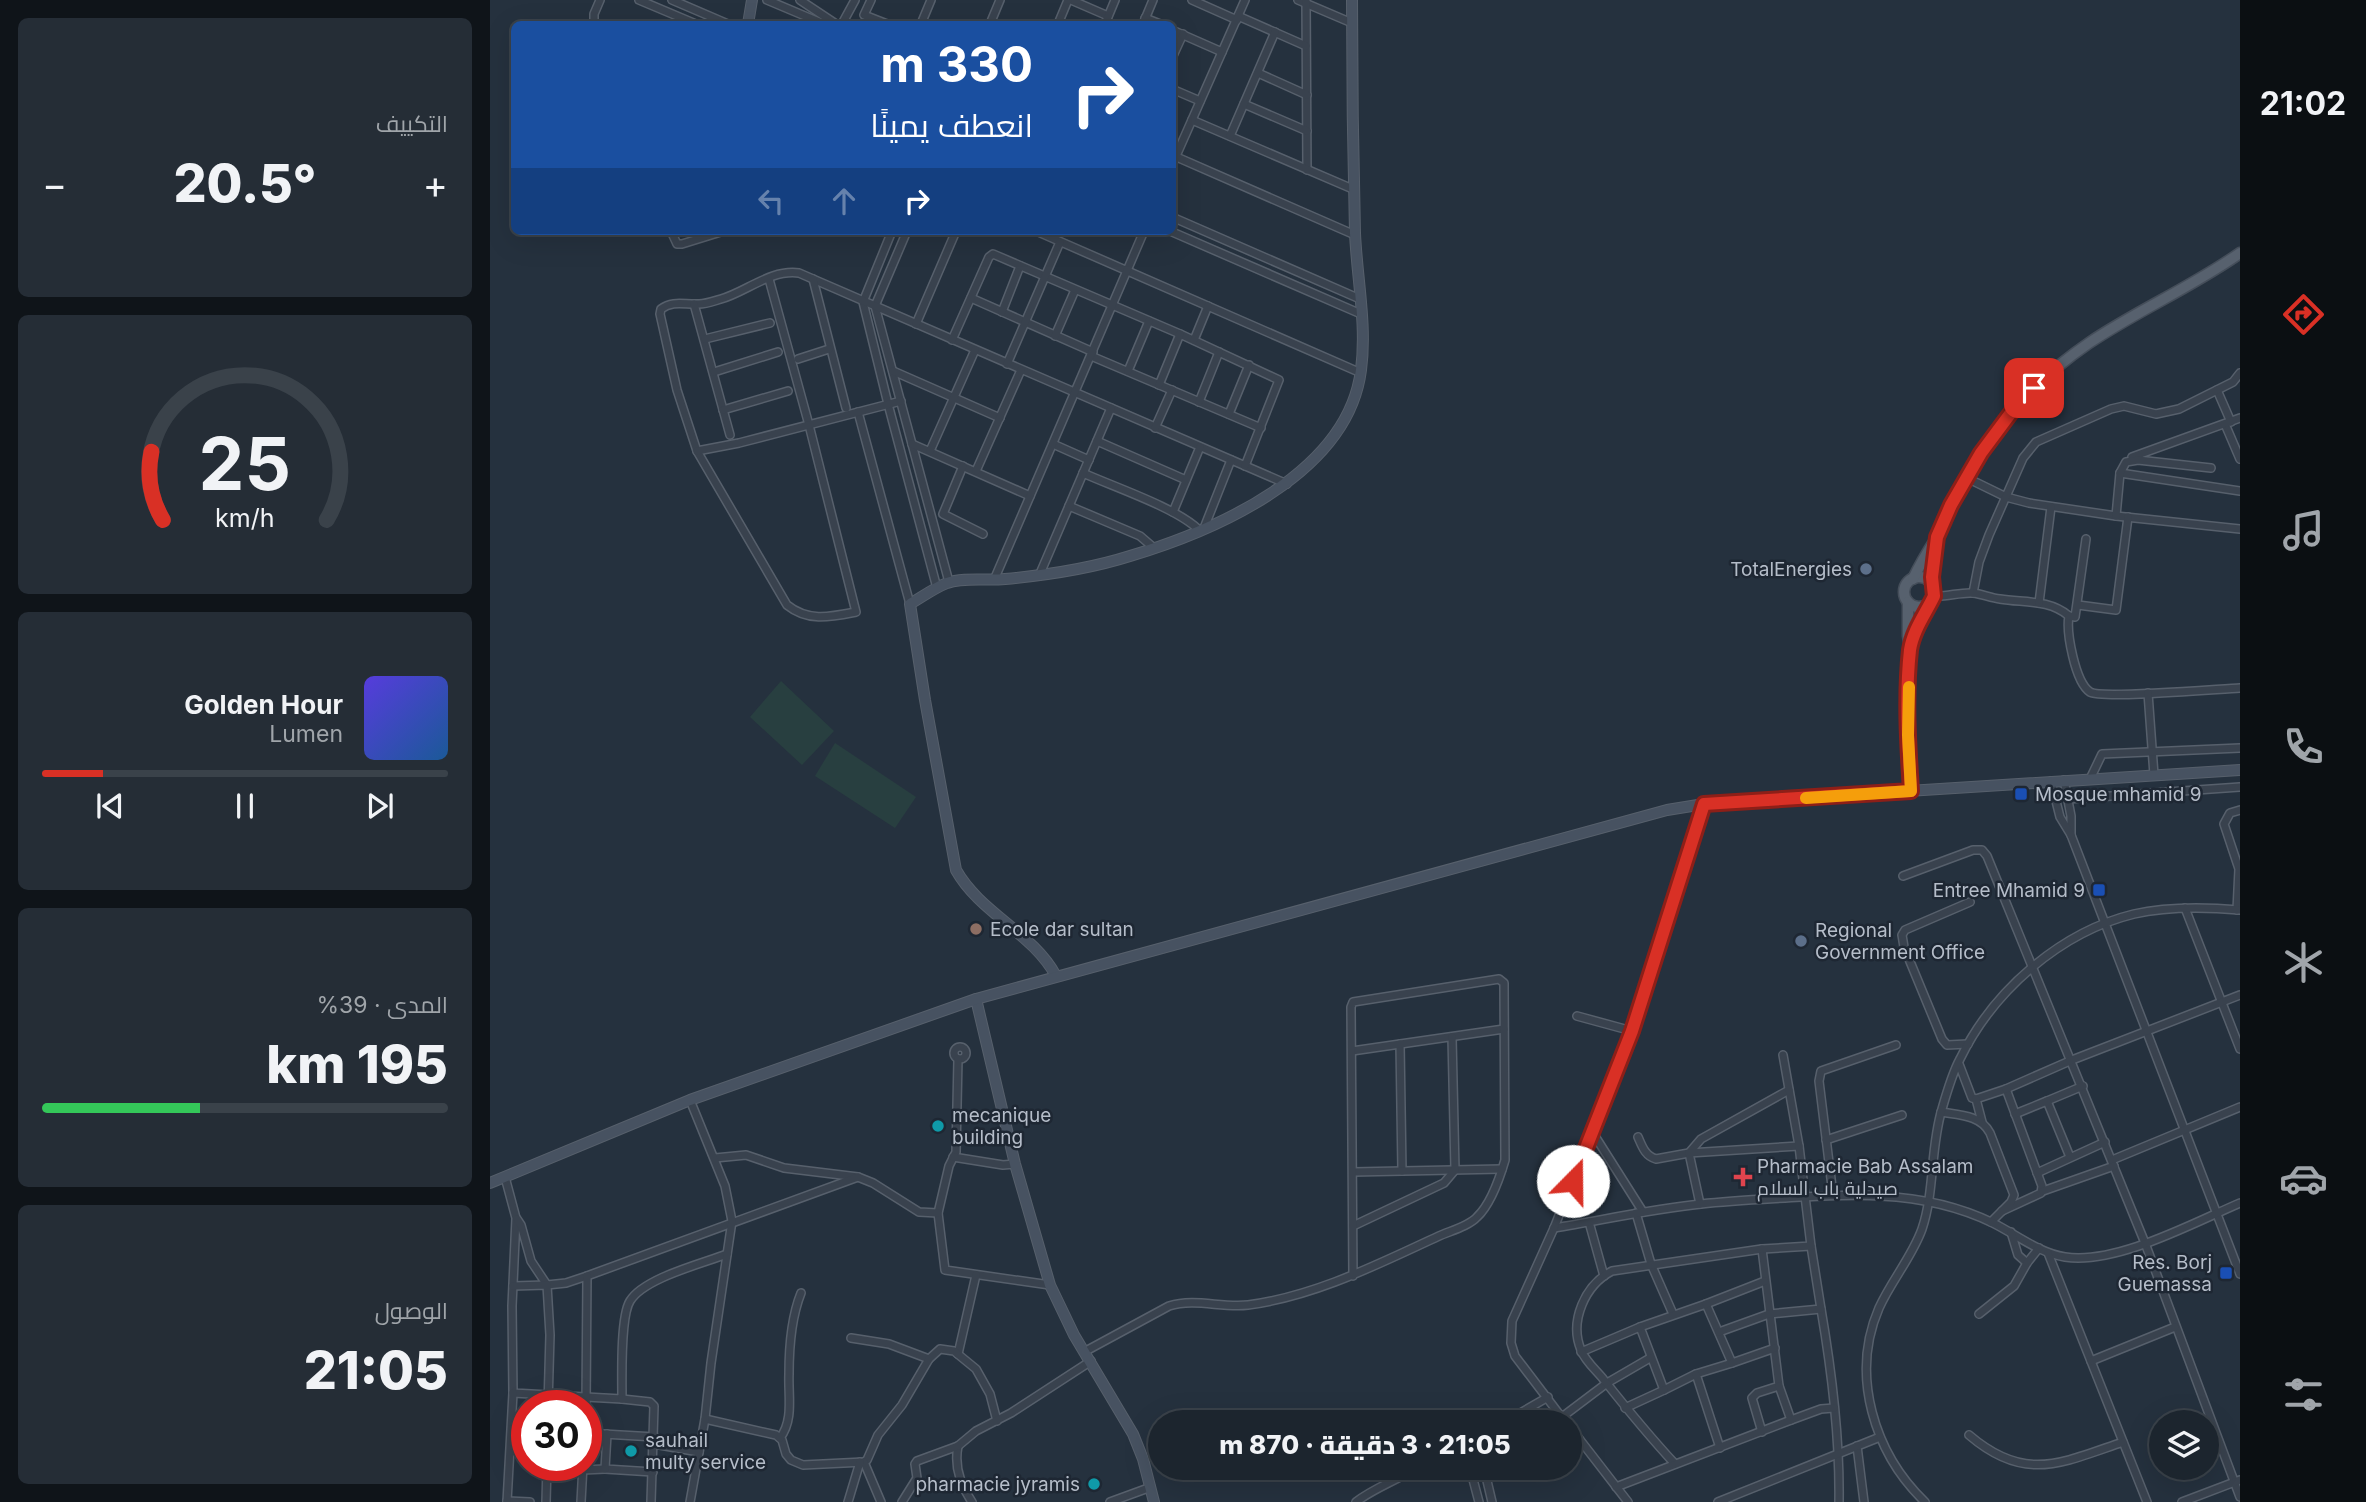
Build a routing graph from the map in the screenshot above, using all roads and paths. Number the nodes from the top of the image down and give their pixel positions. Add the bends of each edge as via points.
1 (600, 0) edge
2 (639, 0) edge
3 (672, 0) edge
4 (752, 0) edge
5 (767, 0) edge
6 (855, 0) edge
7 (871, 0) edge
8 (931, 0) edge
9 (1000, 0) edge
10 (1069, 0) edge
11 (1115, 0) edge
12 (1153, 0) edge
13 (1192, 0) edge
14 (1245, 0) edge
15 (1352, 0) edge
16 (804, 1) edge
17 (1304, 1) edge
18 (1108, 16) junction
19 (1237, 18) junction
20 (594, 21) edge
21 (689, 21) edge
22 (721, 21) edge
23 (748, 21) edge
24 (817, 21) edge
25 (834, 21) edge
26 (841, 21) edge
27 (879, 21) edge
28 (922, 21) edge
29 (991, 21) edge
30 (1059, 21) edge
31 (1106, 21) edge
32 (1144, 21) edge
33 (1352, 23) junction
34 (1176, 32) edge
35 (1275, 32) junction
36 (1182, 34) junction
37 (1306, 46) junction
38 (1176, 48) edge
39 (1222, 52) junction
40 (1258, 74) junction
41 (1176, 91) edge
42 (1307, 95) junction
43 (1200, 101) junction
44 (1244, 104) junction
45 (1192, 120) junction
46 (1307, 131) junction
47 (1230, 136) junction
48 (1176, 155) edge
49 (1176, 160) edge
50 (1307, 170) junction
51 (1354, 190) junction
52 (1176, 218) edge
53 (1176, 234) edge
54 (673, 235) edge
55 (710, 235) edge
56 (890, 235) edge
57 (905, 235) edge
58 (954, 235) edge
59 (1045, 235) edge
60 (1142, 235) edge
61 (1355, 235) junction
62 (1060, 242) junction
63 (2240, 253) edge
64 (1020, 266) junction
65 (1128, 271) junction
66 (1045, 276) junction
67 (769, 279) junction
68 (813, 279) junction
69 (1075, 290) junction
70 (971, 298) junction
71 (1360, 299) junction
72 (863, 302) junction
73 (694, 304) junction
74 (875, 306) junction
75 (1113, 306) junction
76 (1208, 306) junction
77 (1002, 312) junction
78 (1361, 314) junction
79 (1149, 321) junction
80 (1025, 322) junction
81 (770, 323) dead end
82 (916, 324) junction
83 (1180, 334) junction
84 (1055, 335) junction
85 (705, 339) junction
86 (953, 340) junction
87 (1194, 340) junction
88 (829, 349) junction
89 (975, 350) junction
90 (778, 352) dead end
91 (1219, 352) junction
92 (1092, 354) junction
93 (798, 359) dead end
94 (1007, 363) junction
95 (1249, 365) junction
96 (1021, 370) junction
97 (893, 371) junction
98 (1128, 371) junction
99 (714, 373) junction
100 (1361, 373) junction
101 (2240, 373) edge
102 (1159, 385) junction
103 (1172, 390) junction
104 (2217, 390) junction
105 (788, 391) dead end
106 (1076, 393) junction
107 (954, 398) junction
108 (901, 401) junction
109 (1199, 402) junction
110 (888, 404) junction
111 (846, 408) dead end
112 (1111, 408) junction
113 (723, 410) junction
114 (858, 412) junction
115 (1229, 414) junction
116 (1000, 418) junction
117 (2240, 418) edge
118 (2228, 423) junction
119 (809, 425) junction
120 (1156, 428) junction
121 (1261, 428) junction
122 (730, 435) dead end
123 (1097, 441) junction
124 (912, 444) junction
125 (1053, 444) junction
126 (1200, 447) junction
127 (930, 451) junction
128 (697, 452) junction
129 (2240, 459) edge
130 (1089, 460) junction
131 (1231, 460) junction
132 (2126, 462) junction
133 (963, 466) junction
134 (1245, 466) junction
135 (2211, 468) dead end
136 (976, 471) junction
137 (1083, 473) junction
138 (2120, 473) junction
139 (1965, 477) junction
140 (1186, 480) junction
141 (1287, 484) junction
142 (2240, 491) edge
143 (1030, 496) junction
144 (2006, 497) junction
145 (1069, 506) junction
146 (2051, 507) junction
147 (1173, 512) junction
148 (2116, 516) junction
149 (2128, 517) junction
150 (1202, 529) junction
151 (2240, 529) edge
152 (983, 534) dead end
153 (1937, 537) junction
154 (2086, 539) dead end
155 (1154, 548) junction
156 (1039, 576) junction
157 (1913, 579) junction
158 (993, 580) junction
159 (949, 582) junction
160 (937, 588) junction
161 (1973, 593) junction
162 (1931, 596) junction
163 (1908, 602) junction
164 (2039, 603) junction
165 (910, 604) junction
166 (2078, 605) junction
167 (2069, 616) junction
168 (1910, 648) junction
169 (2240, 688) edge
170 (2148, 693) junction
171 (2240, 748) edge
172 (2152, 753) junction
173 (2240, 770) edge
174 (2154, 775) junction
175 (2090, 779) junction
176 (2064, 780) junction
177 (2051, 781) junction
178 (2240, 787) edge
179 (1911, 791) junction
180 (2068, 799) junction
181 (1704, 804) junction
182 (2240, 810) edge
183 (2071, 835) junction
184 (1903, 876) dead end
185 (1970, 902) dead end
186 (2185, 908) junction
187 (2238, 910) edge
188 (2104, 925) junction
189 (2033, 966) junction
190 (1056, 976) junction
191 (2240, 995) edge
192 (976, 999) junction
193 (2221, 1002) junction
194 (1577, 1016) dead end
195 (2236, 1026) edge
196 (1504, 1029) junction
197 (1632, 1031) junction
198 (2146, 1031) junction
199 (1452, 1037) junction
200 (1400, 1044) junction
201 (1968, 1044) junction
202 (1896, 1045) dead end
203 (2240, 1049) edge
204 (1352, 1051) junction
205 (1783, 1055) dead end
206 (958, 1059) dead end
207 (2072, 1060) junction
208 (1958, 1062) junction
209 (2083, 1086) junction
210 (2006, 1089) junction
211 (1789, 1090) junction
212 (690, 1100) junction
213 (1976, 1100) junction
214 (2048, 1101) junction
215 (2240, 1107) edge
216 (1941, 1112) junction
217 (2015, 1114) junction
218 (1902, 1115) dead end
219 (1982, 1122) junction
220 (2184, 1130) junction
221 (1592, 1133) junction
222 (1638, 1137) dead end
223 (1826, 1140) junction
224 (2105, 1142) junction
225 (1799, 1146) junction
226 (1689, 1153) junction
227 (953, 1157) junction
228 (2070, 1157) junction
229 (715, 1158) junction
230 (2113, 1163) junction
231 (1015, 1164) junction
232 (1502, 1169) junction
233 (1455, 1170) junction
234 (1402, 1171) junction
235 (1353, 1172) junction
236 (2037, 1172) junction
237 (505, 1177) junction
238 (858, 1177) junction
239 (490, 1183) edge
240 (2043, 1191) junction
241 (1833, 1195) junction
242 (1805, 1197) junction
243 (1927, 1202) junction
244 (2240, 1203) edge
245 (1700, 1204) junction
246 (2002, 1211) junction
247 (938, 1213) junction
248 (1639, 1213) junction
249 (2216, 1213) junction
250 (516, 1218) junction
251 (732, 1221) junction
252 (1589, 1222) junction
253 (1992, 1222) junction
254 (1353, 1226) junction
255 (1554, 1228) junction
256 (2011, 1233) junction
257 (2145, 1243) junction
258 (1811, 1246) junction
259 (2039, 1248) junction
260 (1762, 1249) junction
261 (2048, 1253) junction
262 (727, 1254) junction
263 (2027, 1263) junction
264 (1651, 1264) junction
265 (2240, 1274) edge
266 (976, 1275) junction
267 (587, 1276) junction
268 (1353, 1276) junction
269 (1604, 1276) junction
270 (1765, 1281) junction
271 (547, 1285) junction
272 (1049, 1285) junction
273 (513, 1286) junction
274 (801, 1293) dead end
275 (1706, 1304) junction
276 (1821, 1309) junction
277 (1673, 1314) junction
278 (1769, 1314) junction
279 (1979, 1314) dead end
280 (1640, 1327) junction
281 (2175, 1327) junction
282 (1719, 1332) junction
283 (851, 1338) dead end
284 (1775, 1348) junction
285 (1581, 1352) junction
286 (958, 1354) junction
287 (1087, 1357) junction
288 (1650, 1358) junction
289 (929, 1359) junction
290 (2091, 1361) junction
291 (1732, 1363) junction
292 (1696, 1374) junction
293 (1606, 1383) junction
294 (1779, 1386) junction
295 (513, 1390) edge
296 (548, 1390) edge
297 (586, 1390) edge
298 (1664, 1390) junction
299 (1548, 1397) junction
300 (622, 1399) junction
301 (602, 1400) edge
302 (1625, 1408) junction
303 (1834, 1408) junction
304 (1526, 1410) edge
305 (1557, 1410) edge
306 (1575, 1410) edge
307 (705, 1419) junction
308 (1791, 1420) junction
309 (997, 1421) junction
310 (511, 1428) edge
311 (1762, 1432) junction
312 (602, 1434) edge
313 (607, 1434) junction
314 (1969, 1435) dead end
315 (780, 1437) junction
316 (1880, 1437) junction
317 (654, 1441) junction
318 (2123, 1442) junction
319 (1582, 1443) edge
320 (958, 1446) junction
321 (1857, 1446) junction
322 (1720, 1448) junction
323 (699, 1452) junction
324 (1839, 1454) junction
325 (862, 1462) junction
326 (1675, 1464) junction
327 (602, 1469) edge
328 (605, 1469) junction
329 (653, 1472) junction
330 (1398, 1480) edge
331 (1473, 1480) edge
332 (1487, 1480) edge
333 (547, 1481) edge
334 (582, 1481) edge
335 (2237, 1481) edge
336 (1151, 1486) junction
337 (1616, 1487) junction
338 (2240, 1497) edge
339 (507, 1501) edge
340 (530, 1502) edge
341 (546, 1502) edge
342 (581, 1502) edge
343 (651, 1502) edge
344 (690, 1502) edge
345 (848, 1502) edge
346 (881, 1502) edge
347 (901, 1502) edge
348 (972, 1502) edge
349 (1110, 1502) edge
350 (1154, 1502) edge
351 (1356, 1502) edge
352 (1479, 1502) edge
353 (1492, 1502) edge
354 (1628, 1502) edge
355 (1718, 1502) edge
356 (1839, 1502) edge
357 (1864, 1502) edge
358 (1925, 1502) edge
359 (2147, 1502) edge
360 (2182, 1502) edge

1 - 20 street
2 - 21 street
3 - 22 street
4 - 23 main road
5 - 24 street
6 - 26 street
7 - 27 street via 864,15
8 - 28 street
9 - 29 street
10 - 18 street
10 - 30 street
11 - 18 street
12 - 32 street
13 - 19 street
14 - 19 street
15 - 33 main road
16 - 25 street
17 - 33 street
17 - 37 street
18 - 31 street
19 - 35 street
19 - 39 street
33 - 51 main road
34 - 36 street
35 - 37 street
35 - 40 street
36 - 38 street
36 - 39 street
37 - 42 street
39 - 43 street
40 - 42 street
40 - 44 street
41 - 43 street
42 - 46 street
43 - 45 street
44 - 46 street
44 - 47 street
45 - 47 street
45 - 48 street
46 - 50 street
47 - 50 street
49 - 61 street
50 - 51 street
51 - 61 main road
52 - 71 street
53 - 78 street
54 - 55 street via 677,244
56 - 72 street
57 - 74 street
58 - 82 street
59 - 62 street
60 - 65 street
61 - 71 main road
62 - 65 street
62 - 66 street
63 - 139 main road via 2061,364 2013,410
64 - 66 street
64 - 70 street via 991,255
64 - 77 street
65 - 75 street
65 - 76 street
66 - 69 street
66 - 80 street
67 - 68 street via 793,272
67 - 73 street via 753,283 737,295
67 - 119 street
68 - 72 street
68 - 88 street
69 - 75 street
69 - 84 street
70 - 77 street
70 - 86 street
71 - 78 main road
72 - 74 street
72 - 110 street
73 - 85 street
73 - 128 street via 665,306 660,314
74 - 82 street
74 - 97 street
75 - 79 street
75 - 92 street
76 - 87 street
76 - 100 street
77 - 80 street
78 - 100 main road
79 - 83 street
79 - 98 street
80 - 84 street
80 - 94 street
81 - 85 street
82 - 86 street
83 - 87 street
83 - 102 street
84 - 92 street
85 - 99 street
86 - 89 street
87 - 91 street
88 - 93 street
88 - 111 street
89 - 94 street
89 - 107 street
90 - 99 street
91 - 95 street
91 - 109 street
92 - 98 street
92 - 106 street
94 - 96 street
95 - 115 street
95 - 121 street via 1279,380
96 - 106 street
96 - 116 street
97 - 107 street
97 - 108 street
98 - 102 street
99 - 113 street
100 - 141 main road via 1353,401 1327,445
101 - 104 street
102 - 103 street
103 - 109 street
103 - 120 street
104 - 118 street
104 - 144 street via 2179,410 2150,414 2124,406 2046,436 2029,449
105 - 113 street
106 - 112 street
106 - 125 street
107 - 116 street
107 - 127 street
108 - 110 street
108 - 124 street
109 - 115 street
110 - 114 street
110 - 160 street
112 - 120 street
112 - 123 street
113 - 122 street
114 - 119 street
114 - 165 street
115 - 121 street
116 - 136 street
117 - 118 street
118 - 129 street
118 - 132 street
119 - 128 street
119 - 128 street via 856,612 799,615 787,605
120 - 126 street
121 - 134 street
123 - 130 street
123 - 140 street
124 - 127 street
124 - 159 street
125 - 130 street
125 - 143 street
126 - 131 street
126 - 140 street
127 - 133 street
130 - 137 street
131 - 134 street
131 - 150 street
132 - 135 street
132 - 138 street
133 - 136 street
133 - 152 street via 943,514
134 - 141 street
136 - 143 street
137 - 145 street
137 - 147 street
138 - 142 street
138 - 148 street
139 - 144 street
139 - 153 main road
140 - 147 street
141 - 150 main road
143 - 158 street
144 - 146 street
144 - 161 street via 1979,562
145 - 155 street via 1140,536
145 - 156 street
146 - 148 street
146 - 164 street
147 - 150 street
148 - 149 street
149 - 151 street
149 - 166 street via 2116,610
150 - 155 main road
153 - 157 main road
153 - 162 main road
154 - 166 street
155 - 156 main road via 1099,565
156 - 158 main road
157 - 162 main road via 1924,578
157 - 163 main road via 1905,589
158 - 159 main road
159 - 160 main road
160 - 165 main road
161 - 162 street
161 - 164 street
162 - 163 main road via 1916,607
162 - 168 main road
163 - 168 main road
164 - 167 street
165 - 190 main road via 956,870 968,887 1047,959
166 - 167 street via 2075,617
167 - 170 street via 2069,641 2085,688 2100,695
168 - 179 main road
169 - 170 street
170 - 172 street
171 - 172 street
172 - 174 street
172 - 175 street via 2102,754
173 - 174 main road
174 - 175 main road
175 - 176 main road
176 - 177 main road
176 - 180 street
177 - 179 main road
177 - 183 street via 2060,817
178 - 180 street
179 - 181 main road
180 - 183 street
181 - 190 main road via 1667,810
181 - 197 street
182 - 187 street via 2230,813 2224,824 2239,869
183 - 188 street
184 - 189 street via 1982,850
185 - 201 street via 1902,935 1941,1039 1947,1045
186 - 187 street
186 - 188 street via 2135,914
186 - 193 street
188 - 189 street
188 - 198 street
189 - 201 street via 1995,1006
189 - 207 street
190 - 192 main road
191 - 193 street
192 - 212 main road
192 - 231 main road
193 - 195 street
193 - 198 street
194 - 197 street
195 - 203 street
196 - 199 street
196 - 204 street via 1504,983 1499,979 1353,1002
196 - 232 street
197 - 221 street
198 - 207 street
198 - 220 street
199 - 200 street
199 - 233 street
200 - 204 street
200 - 234 street
201 - 208 street
202 - 223 street via 1821,1071
204 - 235 street
205 - 211 street
206 - 227 street
207 - 209 street
207 - 210 street
208 - 213 street
208 - 216 street
209 - 214 street
209 - 224 street
210 - 213 street
210 - 217 street
211 - 225 street
211 - 226 street via 1701,1139
212 - 229 street
212 - 237 main road
213 - 219 street
214 - 217 street
214 - 228 street
215 - 220 street
216 - 219 street
216 - 243 street
217 - 236 street
218 - 223 street
219 - 246 street via 2014,1195
220 - 230 street
220 - 249 street
221 - 248 street
221 - 255 street
222 - 226 street via 1647,1155 1656,1159
223 - 241 street
224 - 228 street
224 - 230 street
225 - 226 street
225 - 242 street
226 - 245 street
227 - 231 street
227 - 247 street
228 - 236 street
229 - 238 street via 746,1155 784,1168
229 - 251 street
230 - 240 street
230 - 257 street
231 - 272 main road
232 - 233 street
232 - 268 street via 1477,1218
233 - 234 street
233 - 254 street via 1444,1183
234 - 235 street
235 - 254 street
236 - 240 street
237 - 239 main road
237 - 250 street
238 - 247 street via 919,1212
238 - 251 street
240 - 246 street
241 - 242 street
241 - 243 street
242 - 245 street
242 - 258 street
243 - 253 street
243 - 316 street via 1921,1231 1881,1305 1869,1343 1868,1394
244 - 249 street
245 - 248 street
246 - 253 street
247 - 266 street via 945,1270
248 - 252 street
248 - 264 street
249 - 257 street
249 - 265 street
250 - 271 street via 531,1261
250 - 273 street
251 - 262 street
251 - 267 street
252 - 255 street
252 - 269 street
253 - 256 street
254 - 268 street
255 - 299 street via 1510,1335 1516,1356
256 - 259 street
256 - 263 street via 2018,1255
257 - 261 street via 2095,1258
257 - 281 street
258 - 260 street
258 - 276 street
259 - 261 street
259 - 263 street
260 - 264 street
260 - 270 street
261 - 290 street
262 - 300 street via 659,1280 629,1303
262 - 307 street
263 - 279 street via 2014,1286
264 - 269 street
264 - 277 street
266 - 272 street
266 - 286 street
267 - 271 street
267 - 297 street
268 - 287 street via 1265,1303 1224,1307 1184,1302 1169,1306
269 - 285 street via 1579,1310 1576,1333
270 - 275 street
270 - 278 street
271 - 273 street
271 - 296 street
272 - 287 main road
273 - 295 street
274 - 315 street via 790,1349 789,1412
275 - 277 street
275 - 282 street
276 - 278 street
276 - 303 street
277 - 280 street
278 - 282 street
278 - 284 street
280 - 285 street
280 - 288 street
281 - 290 street
281 - 335 street
282 - 291 street
283 - 289 street via 889,1344
284 - 291 street
284 - 294 street
285 - 293 street
286 - 289 street via 940,1349
286 - 309 street via 985,1381
287 - 309 street
287 - 336 main road via 1133,1434
288 - 293 street
288 - 298 street
289 - 325 street
290 - 318 street
291 - 292 street
292 - 298 street
292 - 322 street
293 - 302 street
293 - 306 street
294 - 308 street
294 - 311 street via 1752,1398
298 - 302 street
299 - 304 street
299 - 305 street
300 - 301 street
300 - 317 street via 653,1404
302 - 326 street
303 - 308 street
303 - 324 street
307 - 315 street
307 - 323 street
308 - 311 street
309 - 320 street
310 - 339 street
311 - 322 street
312 - 313 street
313 - 317 street
313 - 328 street
314 - 318 street via 2004,1459 2039,1465 2056,1464
315 - 325 street via 786,1454 803,1465
316 - 321 street
316 - 358 street via 1900,1473
317 - 323 street
317 - 329 street
318 - 359 street
319 - 337 street
320 - 347 street via 917,1461 917,1478
320 - 348 street via 960,1478
321 - 324 street
321 - 357 street
322 - 326 street
323 - 344 street
324 - 355 street
324 - 356 street
325 - 345 street
325 - 346 street
326 - 337 street
327 - 328 street
328 - 329 street
329 - 343 street
330 - 351 street via 1375,1488
331 - 352 street
332 - 353 street
333 - 341 street
334 - 342 street
335 - 338 street
335 - 360 street
336 - 349 street
336 - 350 main road
337 - 354 street
339 - 340 street

